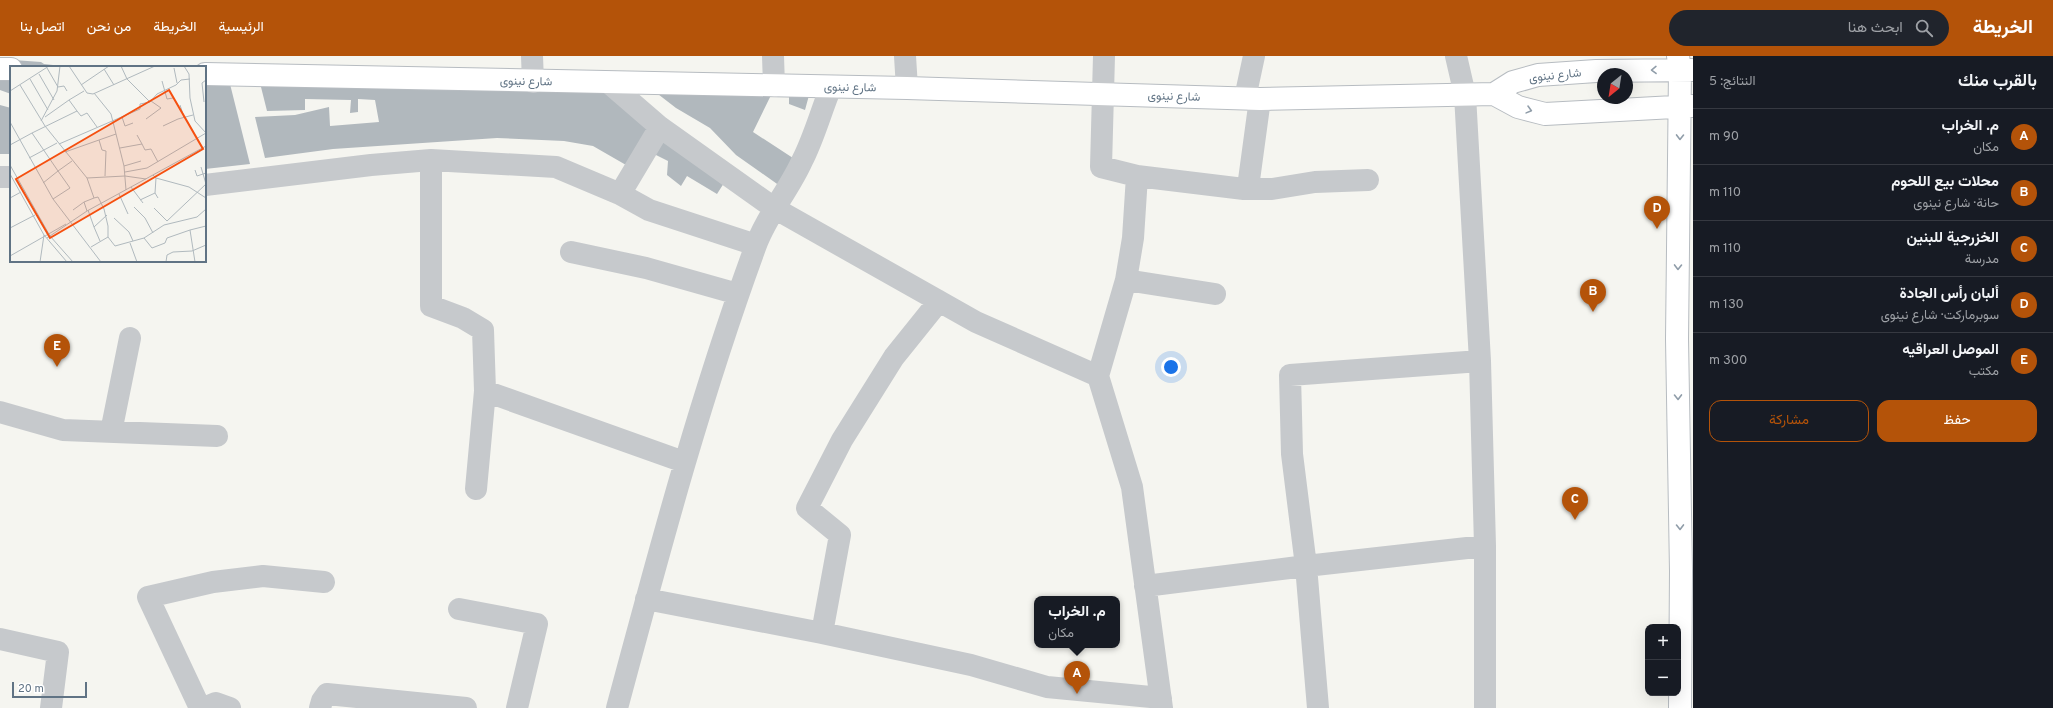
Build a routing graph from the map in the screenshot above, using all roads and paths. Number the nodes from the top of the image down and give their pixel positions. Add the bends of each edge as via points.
1 (532, 56) edge
2 (773, 56) edge
3 (905, 56) edge
4 (1104, 56) edge
5 (1254, 56) edge
6 (1456, 56) edge
7 (1620, 56) edge
8 (1684, 65) edge
9 (1596, 71) junction
10 (206, 74) edge
11 (533, 82) junction
12 (609, 83) junction
13 (774, 86) junction
14 (831, 87) junction
15 (907, 88) junction
16 (1103, 94) junction
17 (1494, 94) junction
18 (1465, 95) junction
19 (1252, 98) junction
20 (1687, 106) edge
21 (660, 127) junction
22 (432, 160) junction
23 (1137, 176) junction
24 (1368, 180) dead end
25 (206, 185) edge
26 (1244, 189) junction
27 (620, 194) junction
28 (774, 208) junction
29 (756, 245) junction
30 (571, 252) dead end
31 (1126, 280) junction
32 (738, 294) junction
33 (1215, 294) dead end
34 (939, 302) junction
35 (130, 338) dead end
36 (1480, 361) junction
37 (1098, 376) junction
38 (485, 390) junction
39 (0, 412) edge
40 (111, 432) junction
41 (217, 436) dead end
42 (684, 462) junction
43 (476, 489) dead end
44 (1485, 546) junction
45 (1306, 566) junction
46 (324, 582) dead end
47 (1146, 586) junction
48 (646, 599) junction
49 (459, 609) dead end
50 (1, 631) edge
51 (822, 633) junction
52 (1162, 703) edge
53 (213, 707) edge
54 (51, 708) edge
55 (320, 708) edge
56 (466, 708) edge
57 (517, 708) edge
58 (617, 708) edge
59 (1318, 708) edge
60 (1485, 708) edge
61 (1680, 708) edge

1 - 11 street
2 - 13 street
3 - 15 street
4 - 16 street
5 - 19 street
6 - 18 street
7 - 9 main road
8 -> 9 main road, شارع نينوى
8 - 20 main road
9 - 17 main road, شارع نينوى via 1523,78
10 - 11 main road, شارع نينوى
11 - 12 main road, شارع نينوى
12 - 13 main road, شارع نينوى
12 - 21 street
13 - 14 main road, شارع نينوى
14 - 15 main road, شارع نينوى
14 - 28 street via 802,161
15 - 16 main road, شارع نينوى
16 - 19 main road, شارع نينوى
16 - 23 street via 1101,167
17 - 18 main road, شارع نينوى
17 -> 20 main road via 1518,107 1545,114
18 - 19 main road, شارع نينوى
18 - 36 street
19 - 26 street via 1249,180
20 -> 61 main road via 1677,339 1681,571
21 - 27 street
21 - 28 street
22 - 25 street
22 - 27 street via 556,167
22 - 38 street via 431,306 463,318 483,330
23 - 26 street
23 - 31 street via 1133,238
24 - 26 street via 1315,182 1272,189
27 - 29 street via 649,210
28 - 29 street
28 - 34 street
29 - 32 street
30 - 32 street via 646,268
31 - 33 street
31 - 37 street
32 - 42 street
34 - 37 street via 976,322
34 - 51 street via 894,357 842,440 807,508 840,535
35 - 40 street
36 - 44 street
36 - 45 street via 1290,375 1292,454
37 - 47 street via 1132,487
38 - 42 street
38 - 43 street
39 - 40 street via 63,430
40 - 41 street
42 - 48 street
44 - 45 street
44 - 60 street
45 - 47 street
45 - 59 street
46 - 53 street via 264,576 213,582 148,597
47 - 52 street
48 - 51 street
48 - 58 street
49 - 57 street via 538,624
50 - 54 street via 58,652
51 - 52 street via 971,665 1047,687
55 - 56 street via 327,694

